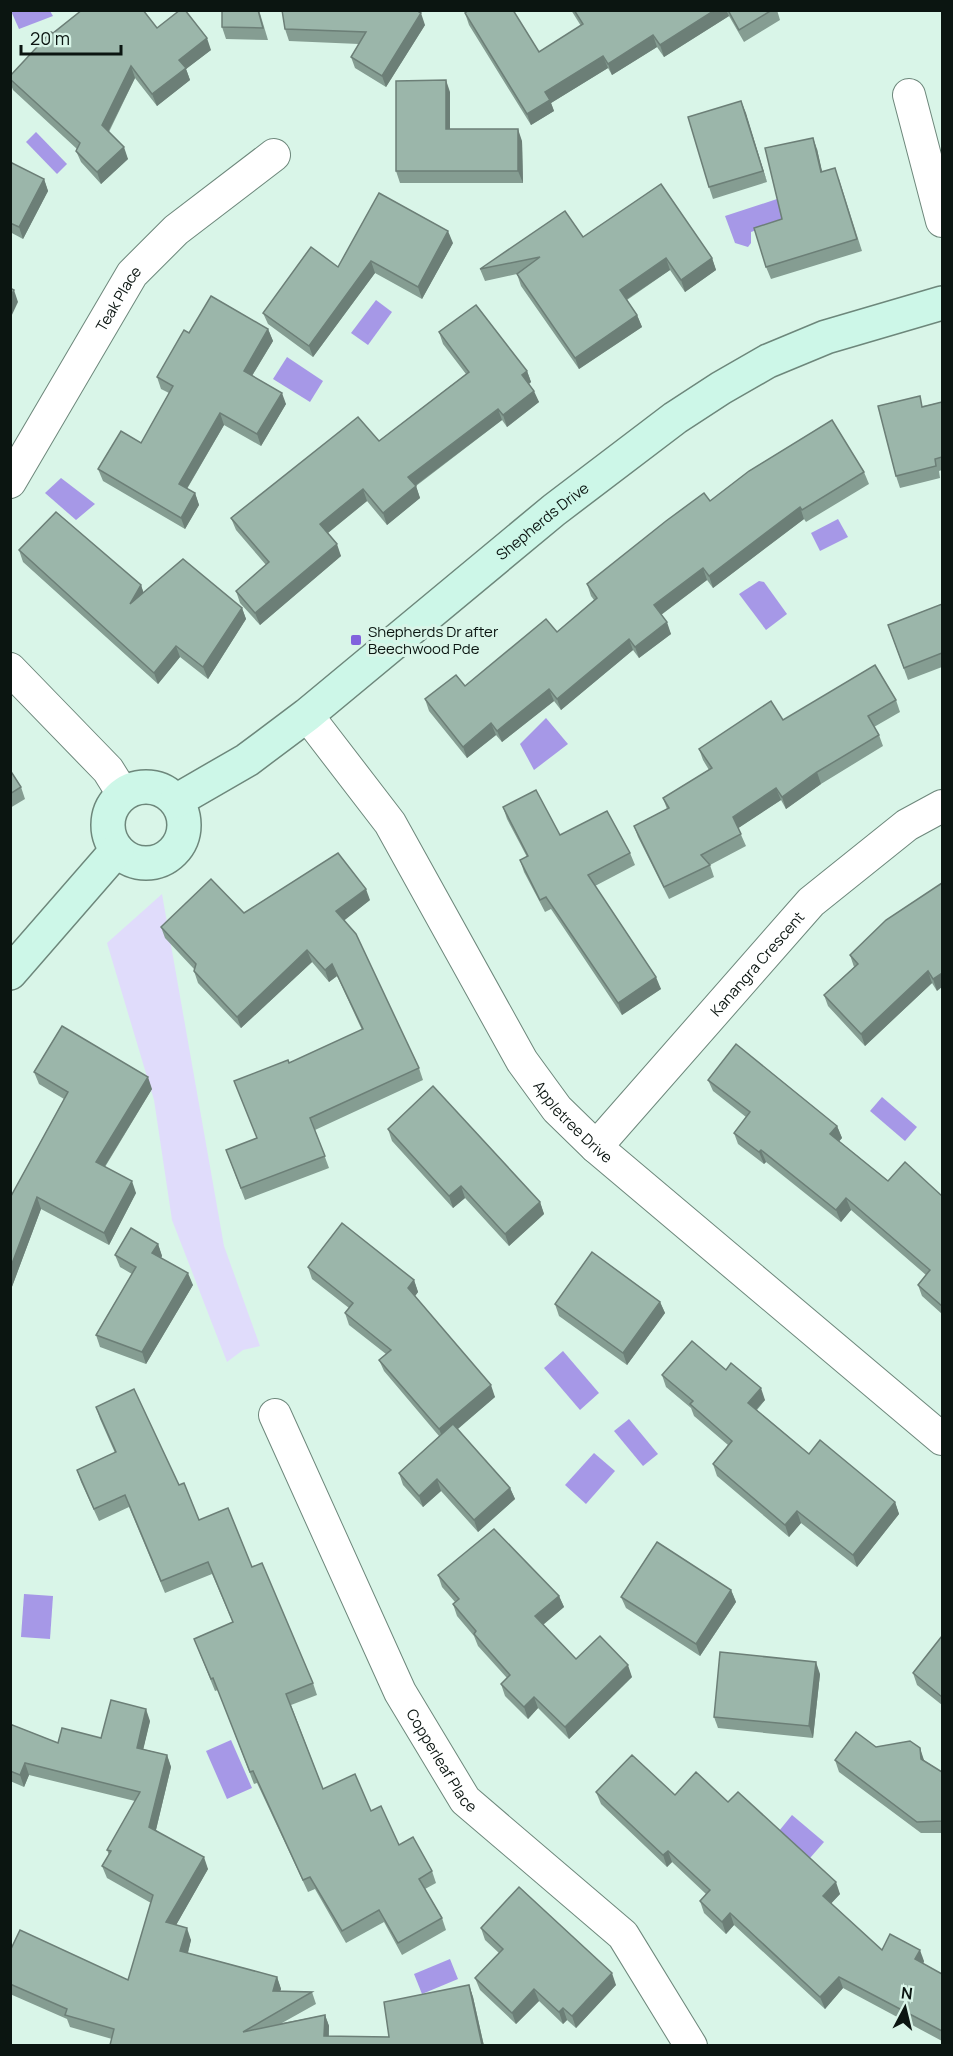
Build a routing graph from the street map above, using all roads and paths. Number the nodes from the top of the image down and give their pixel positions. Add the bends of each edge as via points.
1 (909, 94) dead end
2 (274, 155) dead end
3 (942, 221) edge
4 (942, 303) edge
5 (10, 482) edge
6 (10, 669) edge
7 (307, 715) junction
8 (123, 794) junction
9 (176, 801) junction
10 (942, 806) edge
11 (117, 850) junction
12 (10, 973) edge
13 (596, 1147) junction
14 (275, 1415) dead end
15 (942, 1439) edge
16 (691, 2046) edge

1 - 3 street
2 - 5 street, Teak Place via 176,230 132,274
4 - 7 main road, Shepherds Drive via 826,337 768,360 721,388 554,510
6 - 8 street via 108,770
7 - 9 main road, Shepherds Drive via 247,760
7 - 13 street, Appletree Drive via 390,823 522,1061 557,1109
8 - 9 main road via 145,786 167,793
8 - 11 main road via 109,815 111,839
9 - 11 main road via 183,812 184,825 176,850 153,862 140,863
10 - 13 street, Kanangra Crescent via 907,825 811,902
11 - 12 main road
13 - 15 street, Appletree Drive
14 - 16 street, Copperleaf Place via 400,1692 465,1800 623,1935

